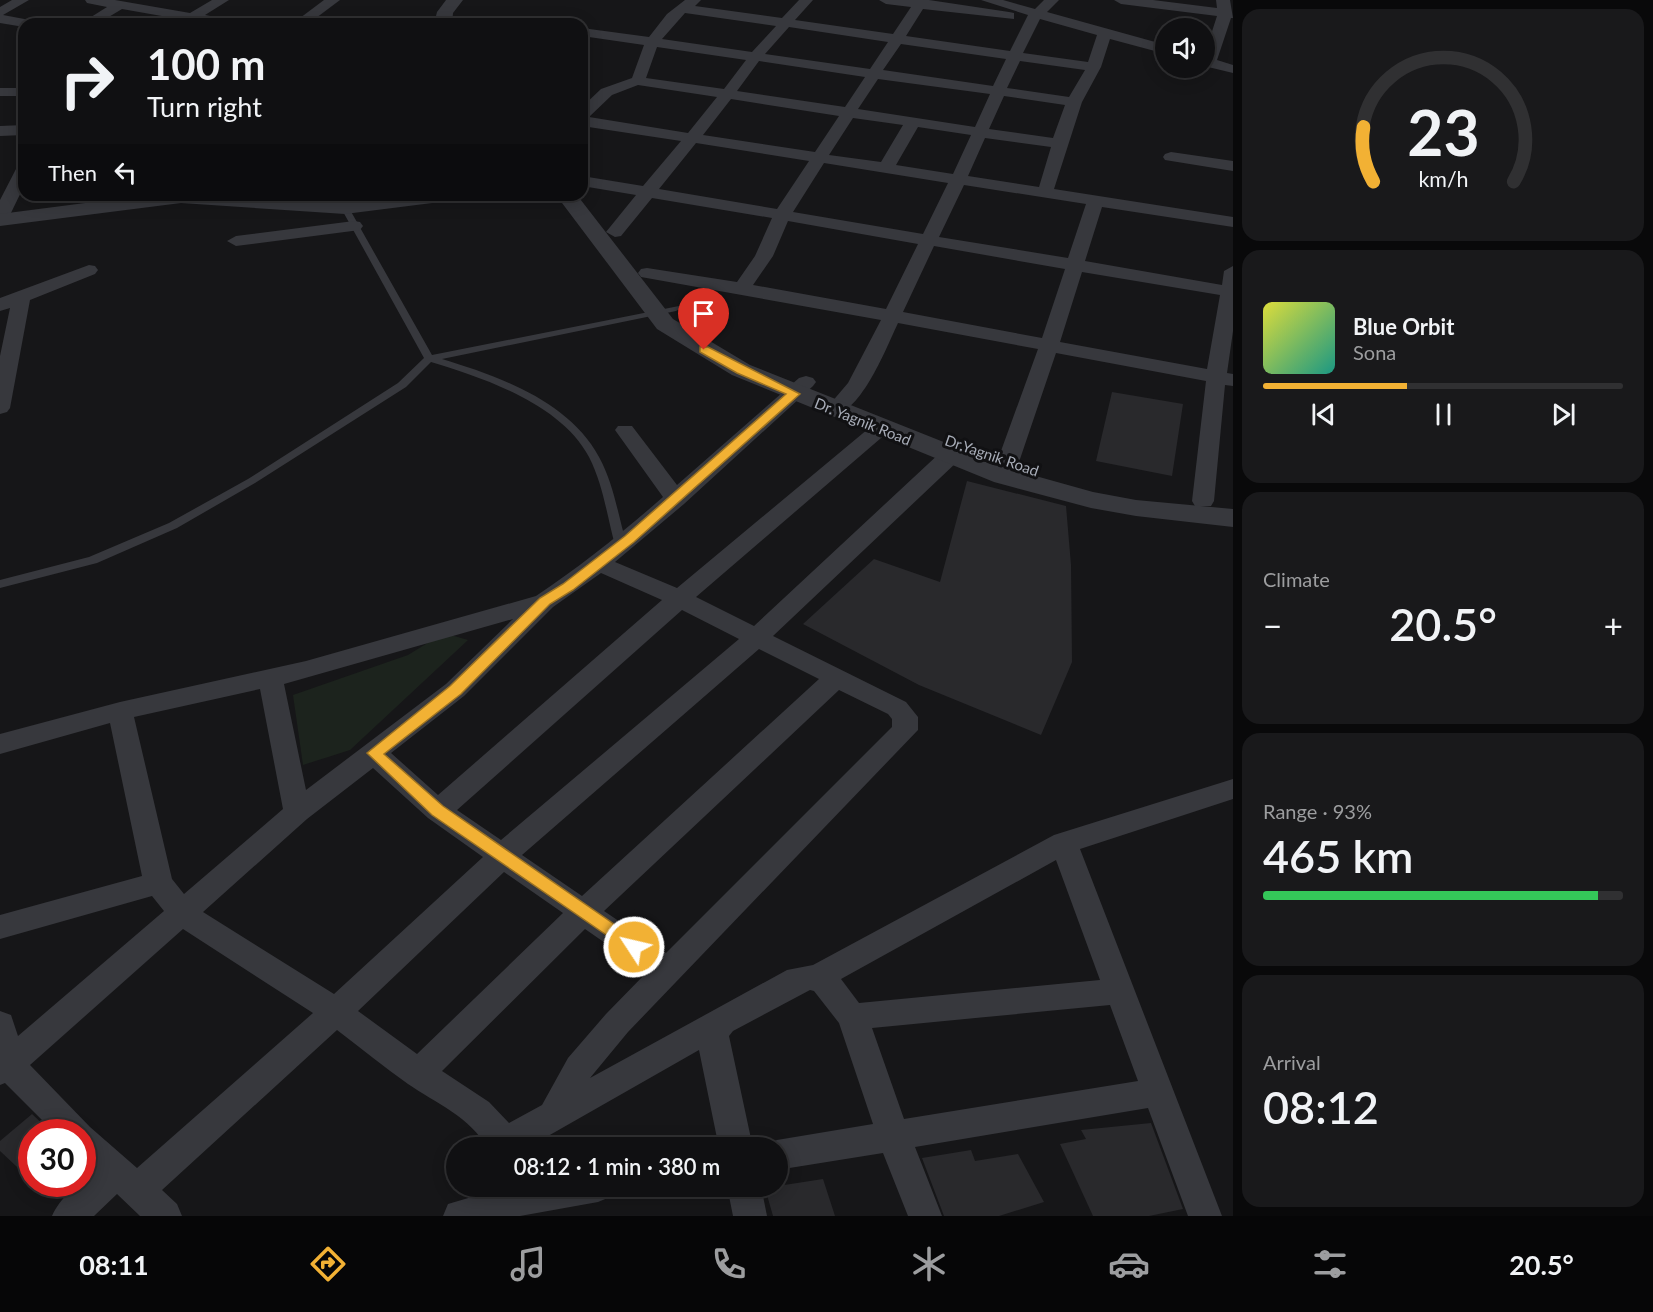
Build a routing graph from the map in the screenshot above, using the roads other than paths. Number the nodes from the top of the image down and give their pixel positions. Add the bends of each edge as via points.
1 (22, 0) edge
2 (92, 0) edge
3 (222, 0) edge
4 (333, 0) edge
5 (438, 0) edge
6 (455, 0) edge
7 (806, 0) edge
8 (886, 0) edge
9 (988, 0) edge
10 (1052, 0) edge
11 (1120, 0) edge
12 (920, 2) edge
13 (688, 4) edge
14 (120, 5) junction
15 (1158, 6) edge
16 (1227, 9) edge
17 (0, 12) edge
18 (1034, 17) junction
19 (97, 18) edge
20 (186, 18) edge
21 (199, 18) edge
22 (308, 18) edge
23 (429, 18) edge
24 (444, 18) edge
25 (0, 19) edge
26 (1104, 19) edge
27 (18, 22) edge
28 (786, 22) junction
29 (588, 33) edge
30 (897, 37) junction
31 (1227, 38) edge
32 (650, 42) junction
33 (1155, 43) edge
34 (1215, 52) edge
35 (1017, 54) junction
36 (754, 58) junction
37 (1215, 64) edge
38 (1095, 67) junction
39 (1233, 69) edge
40 (874, 75) junction
41 (638, 81) junction
42 (999, 91) junction
43 (0, 92) edge
44 (18, 92) edge
45 (727, 95) junction
46 (1074, 102) junction
47 (588, 109) edge
48 (848, 113) junction
49 (588, 122) edge
50 (913, 122) junction
51 (18, 130) edge
52 (0, 131) edge
53 (980, 133) junction
54 (691, 138) junction
55 (1060, 144) junction
56 (1171, 157) dead end
57 (820, 159) junction
58 (1233, 166) edge
59 (885, 169) junction
60 (18, 178) edge
61 (958, 180) junction
62 (0, 181) edge
63 (588, 183) edge
64 (18, 184) edge
65 (649, 192) junction
66 (1045, 193) junction
67 (588, 199) edge
68 (131, 201) edge
69 (225, 201) edge
70 (421, 201) edge
71 (571, 201) edge
72 (1095, 201) junction
73 (782, 214) junction
74 (350, 217) junction
75 (0, 218) edge
76 (1233, 222) edge
77 (615, 232) junction
78 (927, 240) junction
79 (236, 241) dead end
80 (1073, 265) junction
81 (89, 270) dead end
82 (1233, 272) edge
83 (647, 273) junction
84 (742, 288) junction
85 (1231, 291) edge
86 (21, 297) junction
87 (0, 305) edge
88 (665, 311) junction
89 (890, 316) junction
90 (1049, 346) junction
91 (429, 358) junction
92 (1225, 379) edge
93 (800, 388) junction
94 (841, 405) junction
95 (0, 408) edge
96 (881, 428) junction
97 (625, 430) dead end
98 (950, 456) junction
99 (1008, 462) junction
100 (676, 499) junction
101 (1203, 501) junction
102 (1233, 504) edge
103 (1233, 518) edge
104 (621, 545) junction
105 (598, 562) junction
106 (0, 584) edge
107 (680, 598) junction
108 (545, 601) junction
109 (757, 637) junction
110 (270, 677) junction
111 (837, 677) junction
112 (120, 711) junction
113 (0, 744) edge
114 (374, 753) junction
115 (1233, 789) edge
116 (438, 811) junction
117 (297, 812) junction
118 (1064, 843) junction
119 (504, 854) junction
120 (158, 883) junction
121 (584, 912) junction
122 (183, 914) junction
123 (0, 927) edge
124 (667, 970) junction
125 (816, 978) junction
126 (1120, 991) junction
127 (336, 1012) junction
128 (852, 1017) junction
129 (0, 1024) edge
130 (721, 1024) junction
131 (4, 1067) edge
132 (418, 1073) junction
133 (1158, 1092) junction
134 (555, 1112) junction
135 (62, 1119) edge
136 (893, 1134) junction
137 (500, 1137) edge
138 (516, 1137) edge
139 (734, 1137) edge
140 (96, 1153) edge
141 (788, 1153) edge
142 (126, 1182) junction
143 (540, 1197) edge
144 (746, 1197) edge
145 (519, 1201) edge
146 (69, 1216) edge
147 (165, 1216) edge
148 (460, 1216) edge
149 (750, 1216) edge
150 (925, 1216) edge
151 (1205, 1216) edge

1 - 17 street
2 - 14 street
3 - 21 street
4 - 22 street
5 - 23 street
6 - 24 street
7 - 28 street
8 - 12 street
9 - 18 street
10 - 18 street
11 - 15 street
12 - 18 street
12 - 30 street
13 - 28 street
13 - 32 street
14 - 19 street
14 - 20 street
15 - 16 street
16 - 31 street
18 - 26 street
18 - 35 street
25 - 27 street
26 - 33 street
26 - 38 street
28 - 30 street
28 - 36 street
29 - 32 street
30 - 35 street
30 - 40 street
31 - 34 street
32 - 36 street
32 - 41 street
35 - 38 street
35 - 42 street
36 - 40 street
36 - 45 street
37 - 39 street
38 - 46 street
40 - 42 street
40 - 48 street
41 - 45 street
41 - 47 street via 614,86
42 - 46 street
42 - 53 street
43 - 44 street
45 - 48 street
45 - 54 street
46 - 55 street
48 - 50 street
48 - 57 street
49 - 54 street
50 - 53 street
50 - 59 street
51 - 52 street
53 - 55 street
53 - 61 street
54 - 57 street
54 - 65 street
55 - 66 street
56 - 58 street
57 - 59 street
57 - 73 street
59 - 61 street
60 - 62 street
61 - 66 street
61 - 78 street
63 - 65 street
64 - 75 street
65 - 73 street
65 - 77 street
66 - 72 street
67 - 77 street
68 - 75 street
69 - 74 street
70 - 74 street
71 - 88 street, Dr. Yagnik Road
72 - 76 street
72 - 80 street
73 - 78 street
73 - 84 street via 764,256
74 - 79 street
74 - 91 lane
77 - 83 street
78 - 80 street
78 - 89 street
80 - 85 street
80 - 90 street
81 - 86 street
82 - 85 street
83 - 84 street
83 - 88 street
84 - 89 street
85 - 92 street
86 - 87 street
86 - 95 street
88 - 91 lane
88 - 93 street, Dr. Yagnik Road via 665,324 704,350 741,370
89 - 90 street
89 - 94 street via 864,373
90 - 92 street
90 - 99 street
91 - 104 lane via 482,374 528,395 572,430 588,446 597,463
91 - 106 lane via 402,385 176,523 95,559
92 - 101 street
93 - 94 street, Dr. Yagnik Road
93 - 100 street
94 - 96 street, Dr. Yagnik Road
94 - 99 street, Dr.Yagnik Road
96 - 98 street, Dr. Yagnik Road
96 - 107 street
97 - 100 street
98 - 103 street, Dr. Yagnik Road via 1004,476 1091,500
98 - 109 street
99 - 101 street, Dr.Yagnik Road via 1069,481
100 - 104 street
101 - 102 street, Dr.Yagnik Road
104 - 105 street
105 - 107 street
105 - 108 street
107 - 109 street
107 - 116 street
108 - 110 street via 389,648
108 - 114 street via 455,690
109 - 111 street
109 - 119 street
110 - 112 street
110 - 117 street
111 - 121 street
111 - 124 street via 897,708 905,717 905,730
112 - 113 street
112 - 120 street
114 - 116 street
114 - 117 street
115 - 118 street
116 - 119 street
117 - 122 street
118 - 125 street
118 - 126 street
119 - 121 street
119 - 127 street
120 - 122 street
120 - 123 street
121 - 124 street
121 - 132 street
122 - 127 street
122 - 131 street
124 - 134 street via 579,1068
125 - 128 street via 824,981
125 - 130 street via 798,979
126 - 128 street
126 - 133 street
127 - 132 street
127 - 142 street
128 - 136 street
129 - 131 street
130 - 134 street
130 - 139 street via 714,1030 713,1040
131 - 135 street
132 - 137 street via 477,1112
133 - 136 street
133 - 151 street
134 - 138 street
136 - 141 street
136 - 150 street
140 - 142 street
142 - 146 street
142 - 147 street
143 - 145 street
144 - 149 street
145 - 148 street

